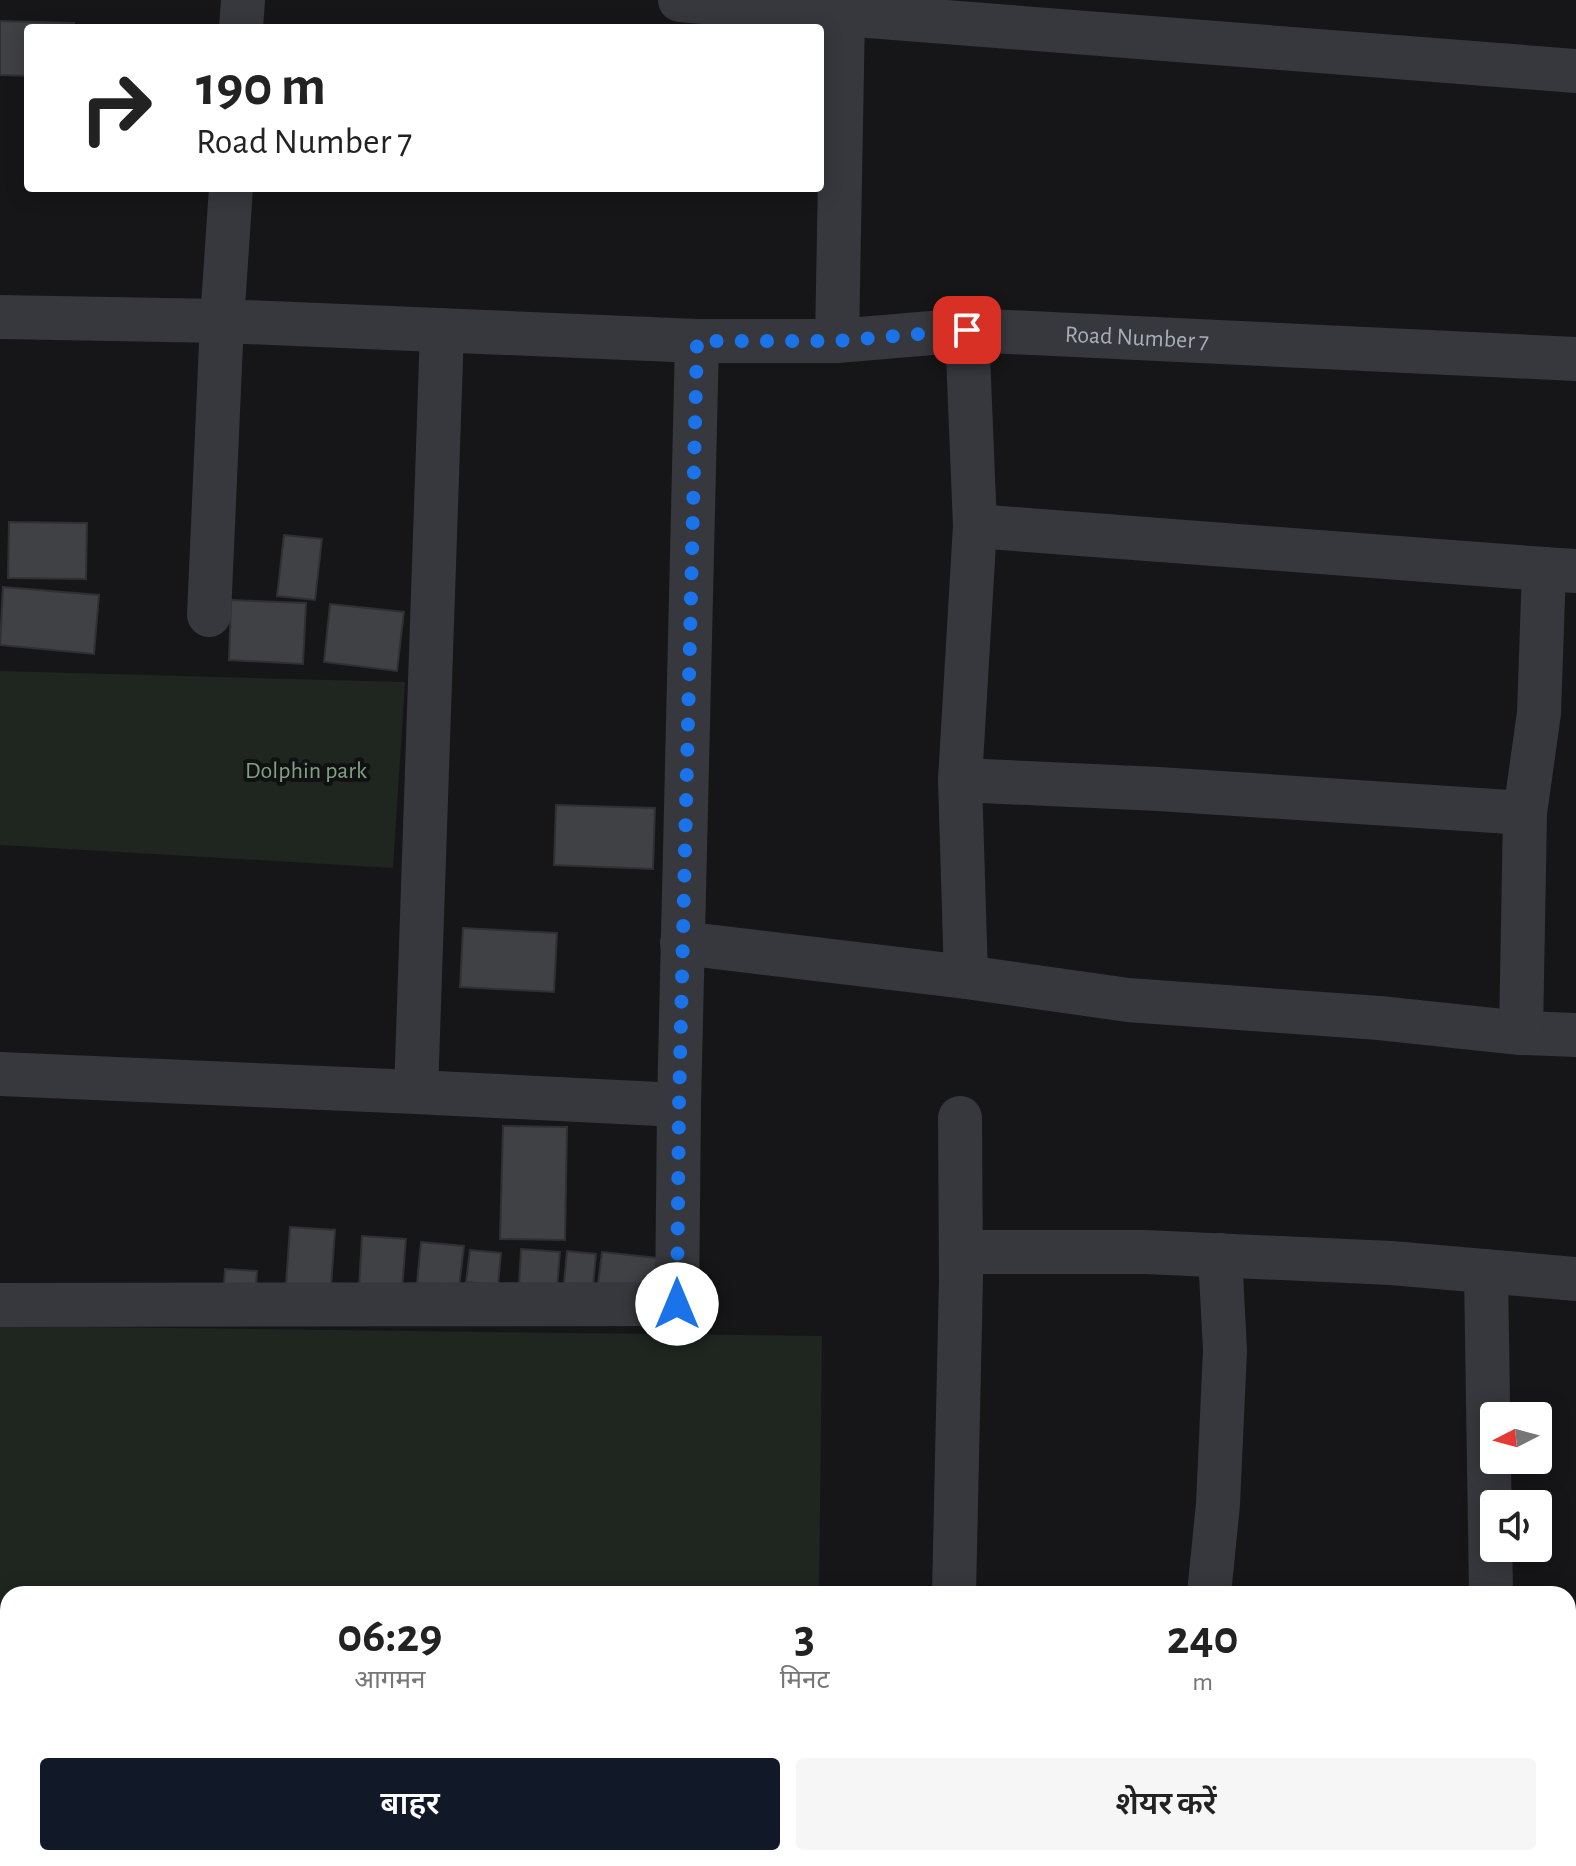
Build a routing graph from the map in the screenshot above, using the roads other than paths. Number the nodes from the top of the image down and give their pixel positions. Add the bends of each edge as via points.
1 (243, 0) edge
2 (680, 0) edge
3 (843, 7) edge
4 (241, 24) edge
5 (1576, 71) edge
6 (231, 192) edge
7 (0, 317) edge
8 (222, 321) junction
9 (442, 330) junction
10 (967, 330) junction
11 (697, 341) junction
12 (837, 341) junction
13 (1576, 359) edge
14 (975, 526) junction
15 (1560, 570) edge
16 (209, 615) dead end
17 (1558, 714) edge
18 (960, 780) junction
19 (1525, 813) junction
20 (682, 943) junction
21 (966, 977) junction
22 (1521, 1033) junction
23 (1576, 1035) edge
24 (0, 1074) edge
25 (416, 1092) junction
26 (679, 1105) junction
27 (960, 1118) dead end
28 (961, 1252) junction
29 (1220, 1255) junction
30 (1486, 1271) junction
31 (1576, 1279) edge
32 (0, 1305) edge
33 (954, 1586) edge
34 (1210, 1586) edge
35 (1491, 1586) edge

1 - 4 street
2 - 3 street
3 - 5 street
3 - 12 street
6 - 8 street
7 - 8 street, Road Number 7
8 - 9 street, Road Number 7
8 - 16 street
9 - 11 street, Road Number 7
9 - 25 street
10 - 12 street, Road Number 7
10 - 13 street, Road Number 7
10 - 14 street
11 - 12 street, Road Number 7
11 - 20 street
14 - 15 street
14 - 18 street
15 - 17 street
17 - 19 street
18 - 19 street
18 - 21 street
19 - 22 street
20 - 21 street
20 - 26 street
21 - 22 street via 1128,1000
22 - 23 street
24 - 25 street
25 - 26 street
26 - 32 street via 677,1304
27 - 28 street
28 - 29 street
28 - 33 street
29 - 30 street
29 - 34 street via 1225,1350
30 - 31 street
30 - 35 street

